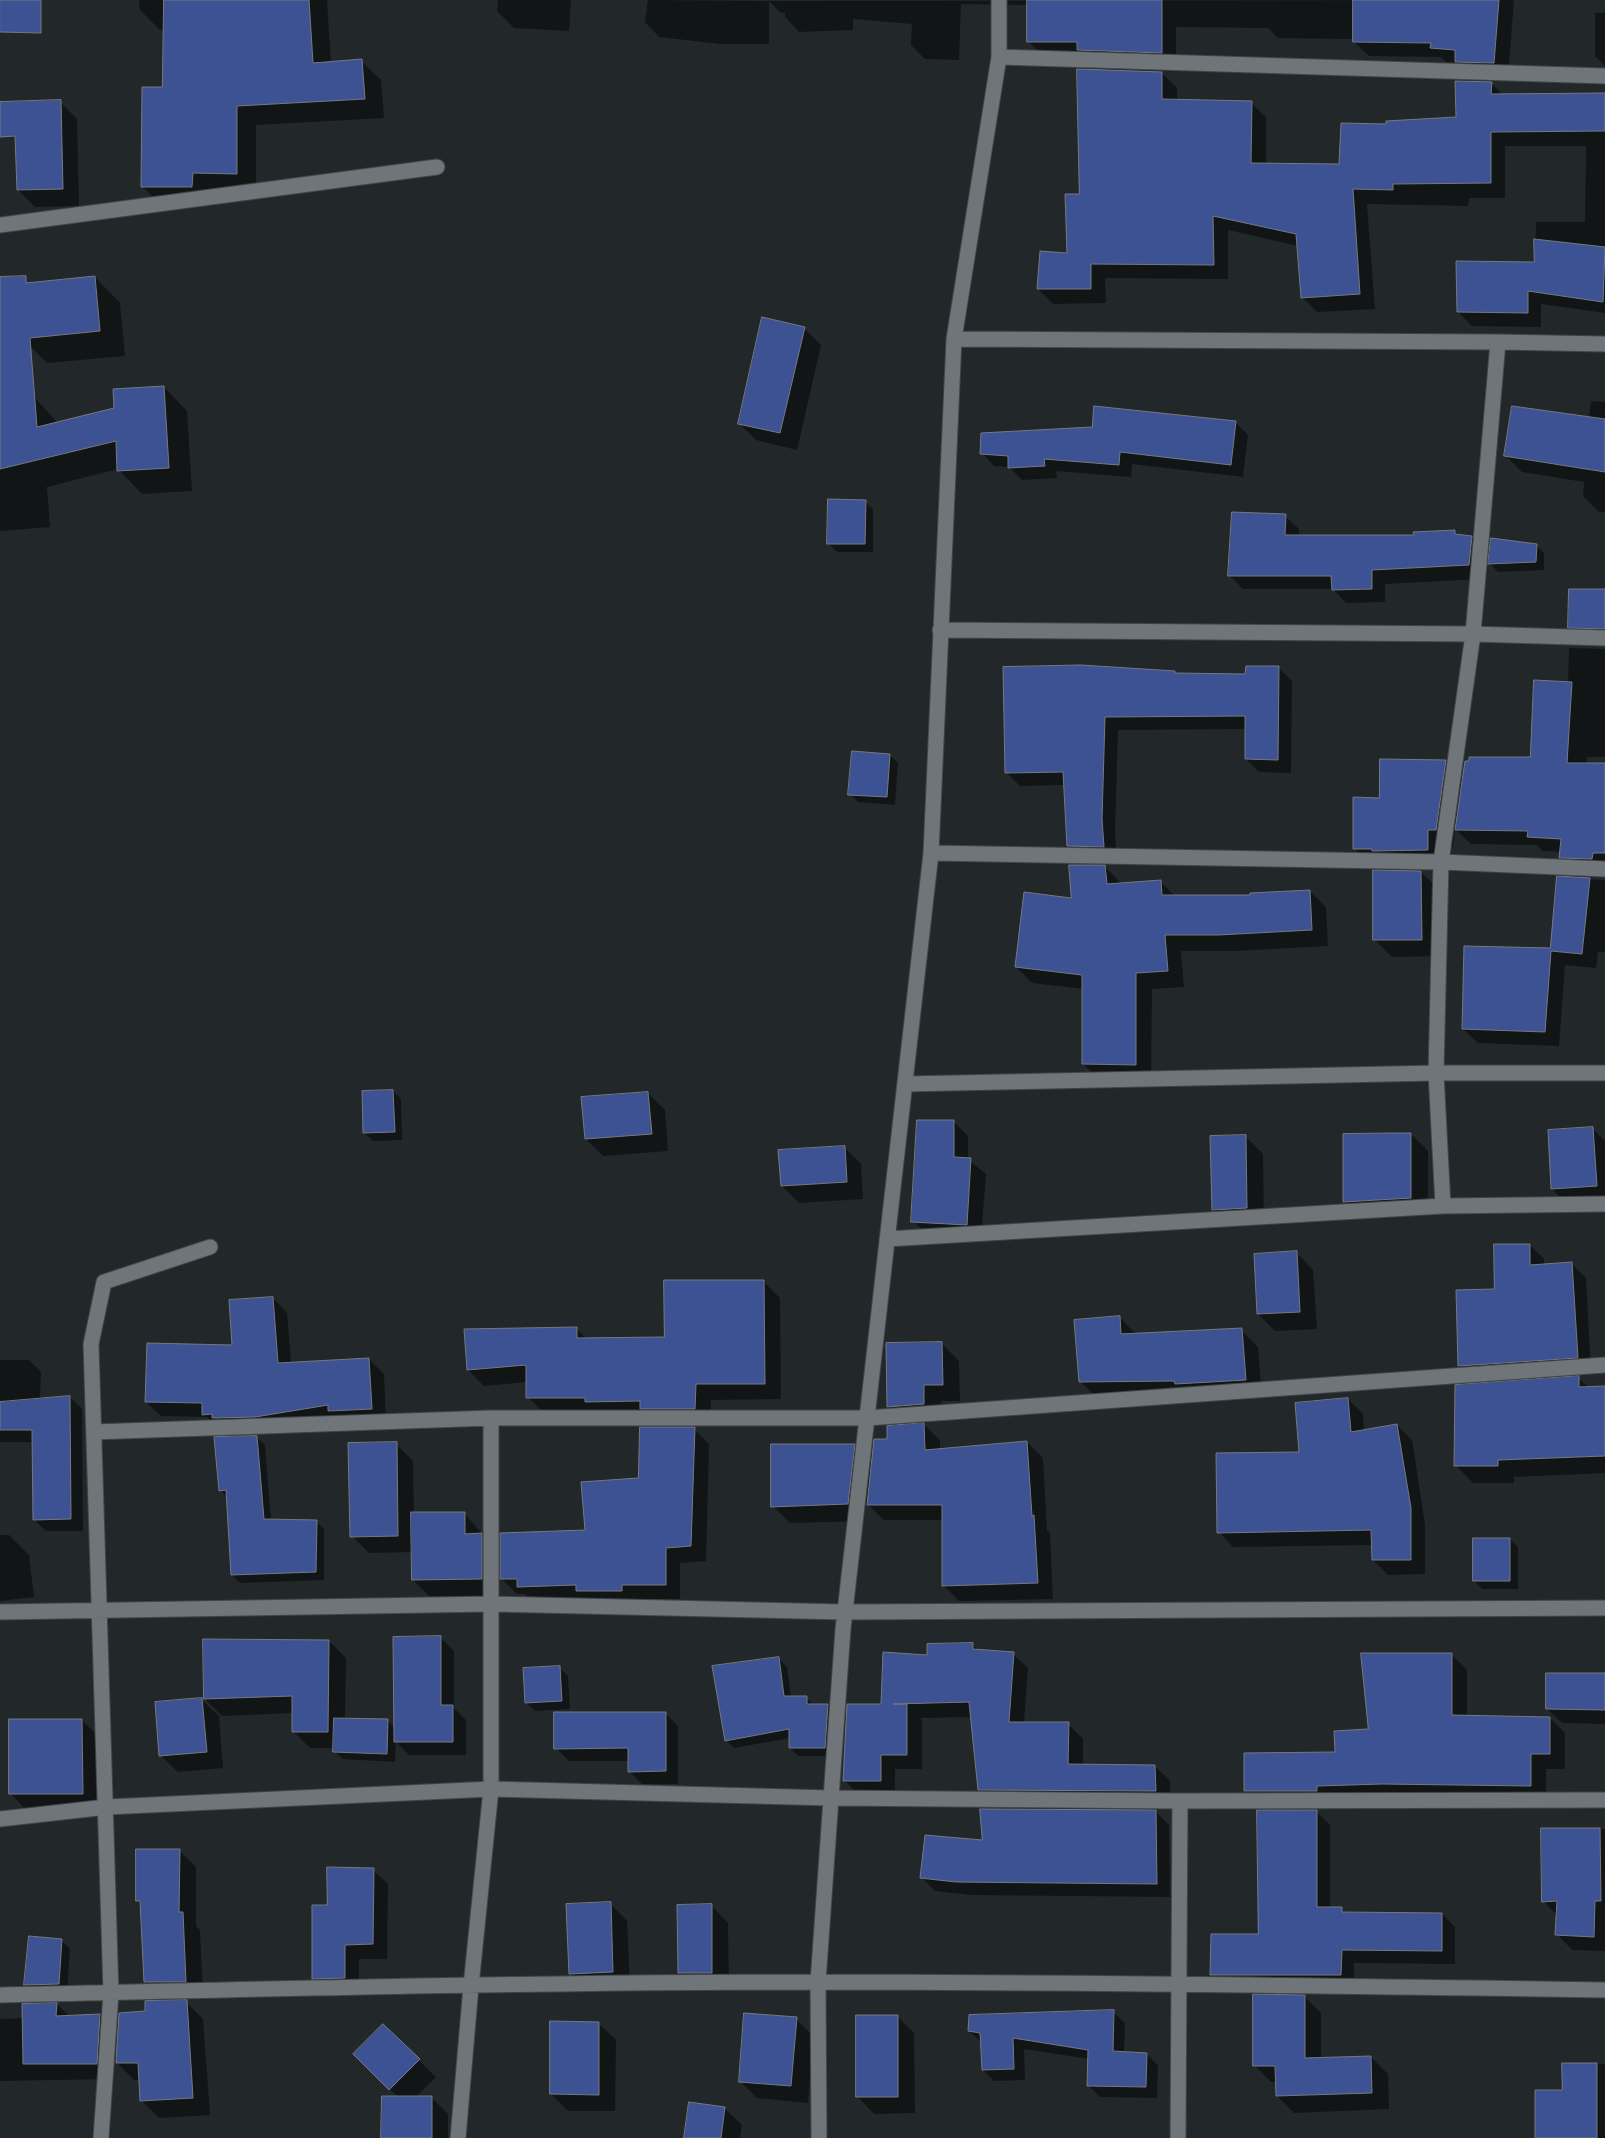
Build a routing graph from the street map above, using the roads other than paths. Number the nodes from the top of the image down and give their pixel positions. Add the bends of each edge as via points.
1 (999, 0) edge
2 (999, 56) junction
3 (1605, 76) edge
4 (437, 167) dead end
5 (0, 225) edge
6 (954, 339) junction
7 (1498, 342) junction
8 (1605, 344) edge
9 (940, 630) junction
10 (1473, 634) junction
11 (1605, 638) edge
12 (931, 853) junction
13 (1442, 862) junction
14 (1605, 869) edge
15 (1605, 1073) edge
16 (1436, 1074) junction
17 (905, 1084) junction
18 (1605, 1204) edge
19 (1443, 1206) junction
20 (887, 1239) junction
21 (210, 1247) dead end
22 (1605, 1366) edge
23 (491, 1418) junction
24 (867, 1418) junction
25 (94, 1432) junction
26 (491, 1604) junction
27 (1605, 1608) edge
28 (100, 1609) junction
29 (0, 1612) edge
30 (845, 1612) junction
31 (491, 1789) junction
32 (831, 1798) junction
33 (1605, 1800) edge
34 (1180, 1801) junction
35 (107, 1807) junction
36 (0, 1819) edge
37 (818, 1982) junction
38 (1180, 1983) junction
39 (470, 1986) junction
40 (1605, 1990) edge
41 (111, 1993) junction
42 (0, 1995) edge
43 (101, 2138) edge
44 (458, 2138) edge
45 (820, 2138) edge
46 (1178, 2138) edge

1 - 2 street
2 - 3 street
2 - 6 street
4 - 5 street
6 - 7 street
6 - 9 street
7 - 8 street
7 - 10 street
9 - 10 street
9 - 12 street
10 - 11 street
10 - 13 street
12 - 13 street
12 - 17 street
13 - 14 street
13 - 16 street
15 - 16 street
16 - 17 street
16 - 19 street
17 - 20 street
18 - 19 street
19 - 20 street
20 - 24 street
21 - 25 street via 104,1282 91,1344
22 - 24 street
23 - 24 street
23 - 25 street
23 - 26 street
24 - 30 street
25 - 28 street
26 - 28 street
26 - 30 street
26 - 31 street
27 - 30 street
28 - 29 street
28 - 35 street
30 - 32 street
31 - 32 street
31 - 35 street
31 - 39 street
32 - 34 street
32 - 37 street
33 - 34 street
34 - 38 street
35 - 36 street
35 - 41 street
37 - 38 street
37 - 39 street
37 - 45 street
38 - 40 street
38 - 46 street
39 - 41 street
39 - 44 street
41 - 42 street
41 - 43 street

